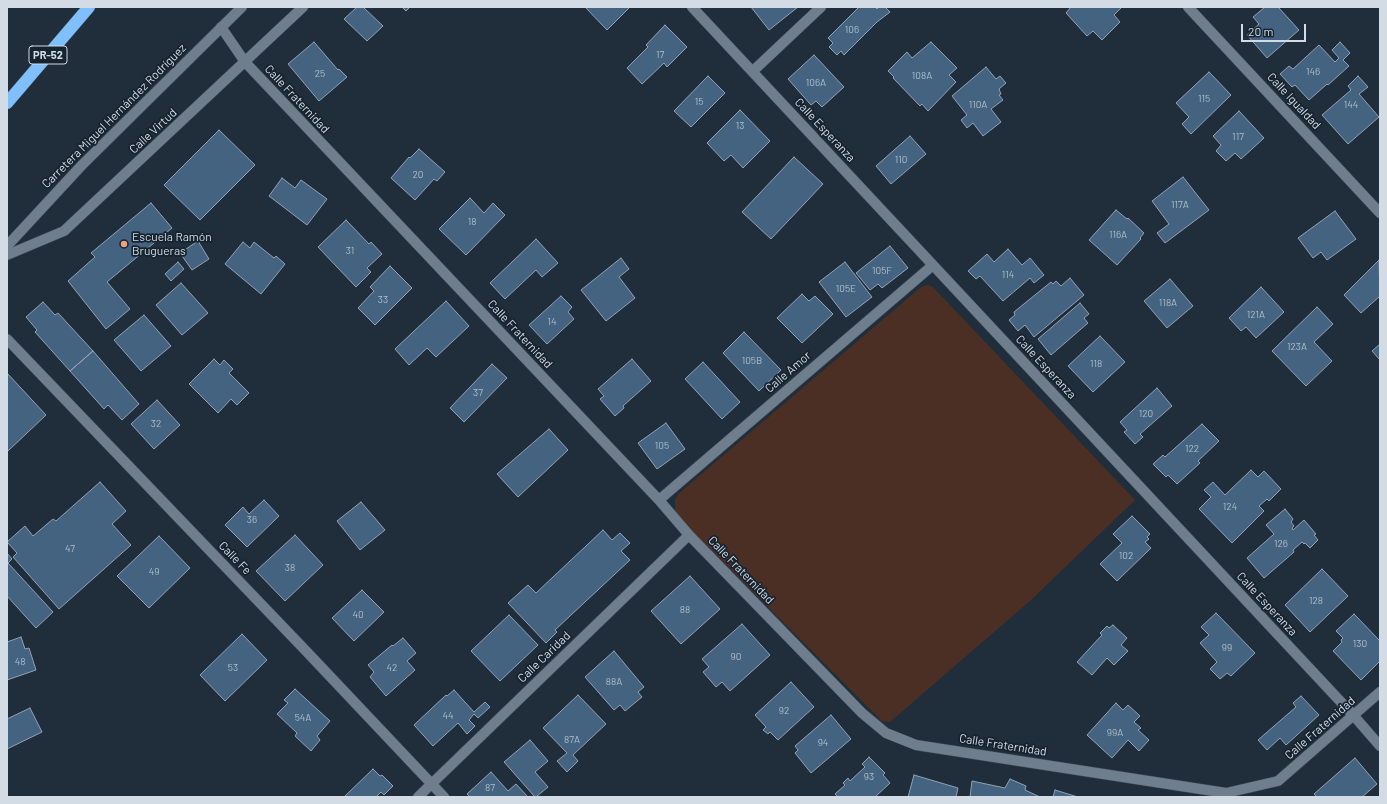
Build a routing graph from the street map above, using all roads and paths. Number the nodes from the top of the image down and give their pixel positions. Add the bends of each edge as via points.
1 (89, 7) edge
2 (242, 7) edge
3 (303, 7) edge
4 (692, 7) edge
5 (821, 7) edge
6 (1188, 7) edge
7 (221, 27) junction
8 (245, 62) junction
9 (752, 71) junction
10 (7, 103) edge
11 (1380, 213) edge
12 (7, 246) edge
13 (7, 255) edge
14 (933, 265) junction
15 (7, 339) edge
16 (659, 500) junction
17 (689, 535) junction
18 (1380, 692) edge
19 (1354, 716) junction
20 (1380, 746) edge
21 (432, 784) junction
22 (418, 797) edge
23 (444, 797) edge

1 - 10 highway, PR-52
2 - 7 street, Carretera Miguel Hernández Rodríguez
3 - 8 street, Calle Virtud
4 - 9 street, Calle Esperanza
5 - 9 street
6 - 11 street, Calle Igualdad
7 - 8 street, Calle Fraternidad
7 - 12 street, Carretera Miguel Hernández Rodríguez via 82,165
8 - 13 street, Calle Virtud via 64,231
8 - 16 street, Calle Fraternidad
9 - 14 street, Calle Esperanza
14 - 16 street, Calle Amor
14 - 19 street, Calle Esperanza
15 - 21 street, Calle Fe
16 - 17 street, Calle Fraternidad
17 - 19 street, Calle Fraternidad via 862,714 886,733 916,744 1226,793 1278,781
17 - 21 street, Calle Caridad
18 - 19 street, Calle Fraternidad
19 - 20 street, Calle Esperanza
21 - 22 street, Calle Caridad
21 - 23 street, Calle Fe

